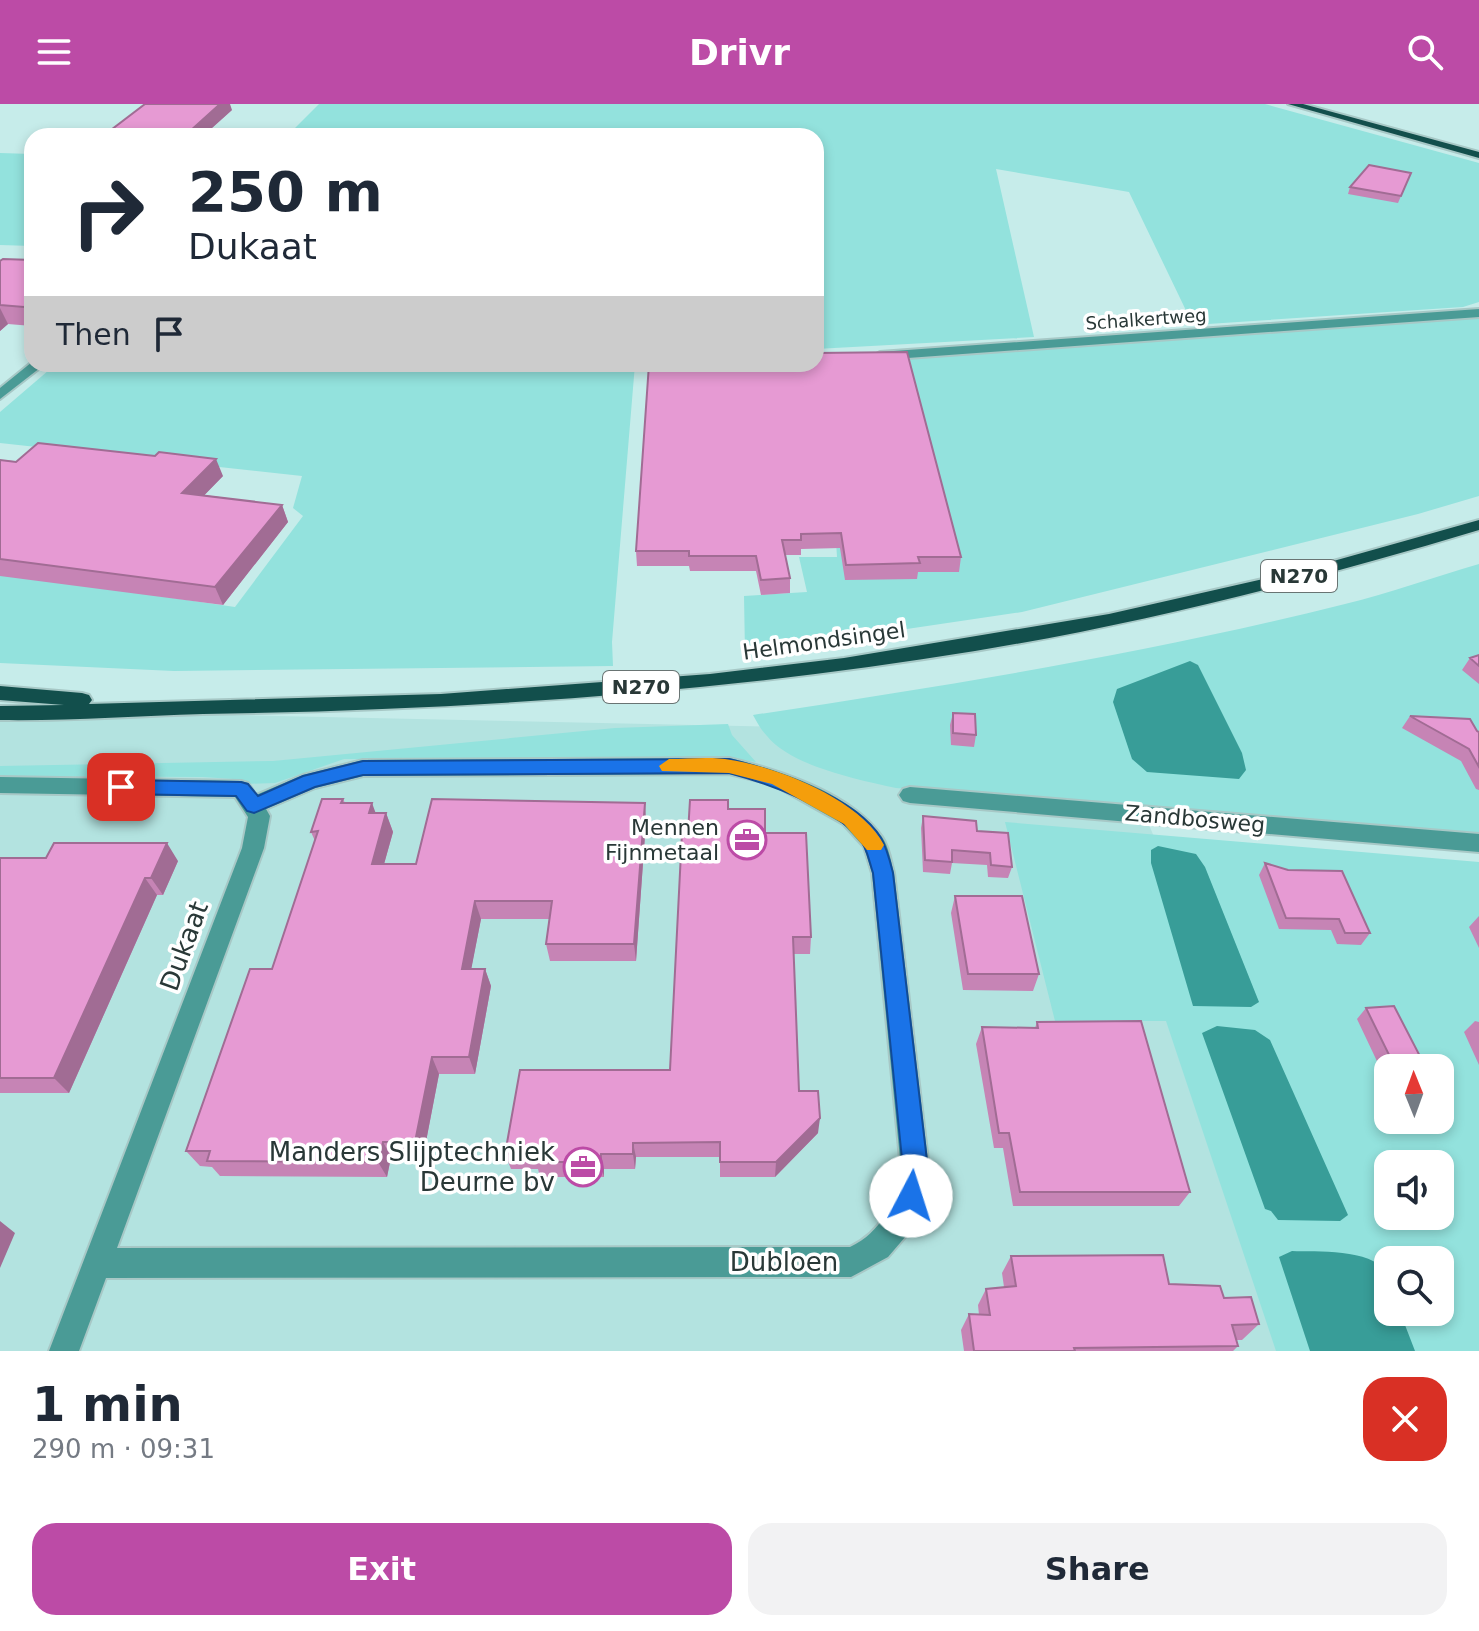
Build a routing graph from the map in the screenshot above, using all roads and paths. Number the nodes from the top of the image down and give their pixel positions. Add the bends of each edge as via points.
1 (1293, 104) edge
2 (1479, 155) edge
3 (1479, 313) edge
4 (862, 358) edge
5 (28, 372) edge
6 (0, 395) edge
7 (1479, 525) edge
8 (0, 693) edge
9 (162, 708) junction
10 (0, 713) edge
11 (0, 785) edge
12 (910, 795) dead end
13 (254, 805) junction
14 (1479, 843) edge
15 (99, 1263) junction
16 (64, 1351) edge

1 - 2 main road
3 - 4 street, Schalkertweg
5 - 6 street
7 - 9 main road, Helmondsingel / N270 via 1328,569 1116,618 806,668 419,703
8 - 9 main road, Helmondsingel / N270
9 - 10 main road, Helmondsingel / N270
11 - 13 street via 241,789
12 - 14 street, Zandbosweg
13 - 15 street, Dukaat via 259,816 253,848
13 - 15 street, Dubloen via 310,781 363,768 729,766 778,778 851,818 874,843 883,873 915,1169 911,1196 900,1223 882,1245 851,1262
15 - 16 street, Dukaat

